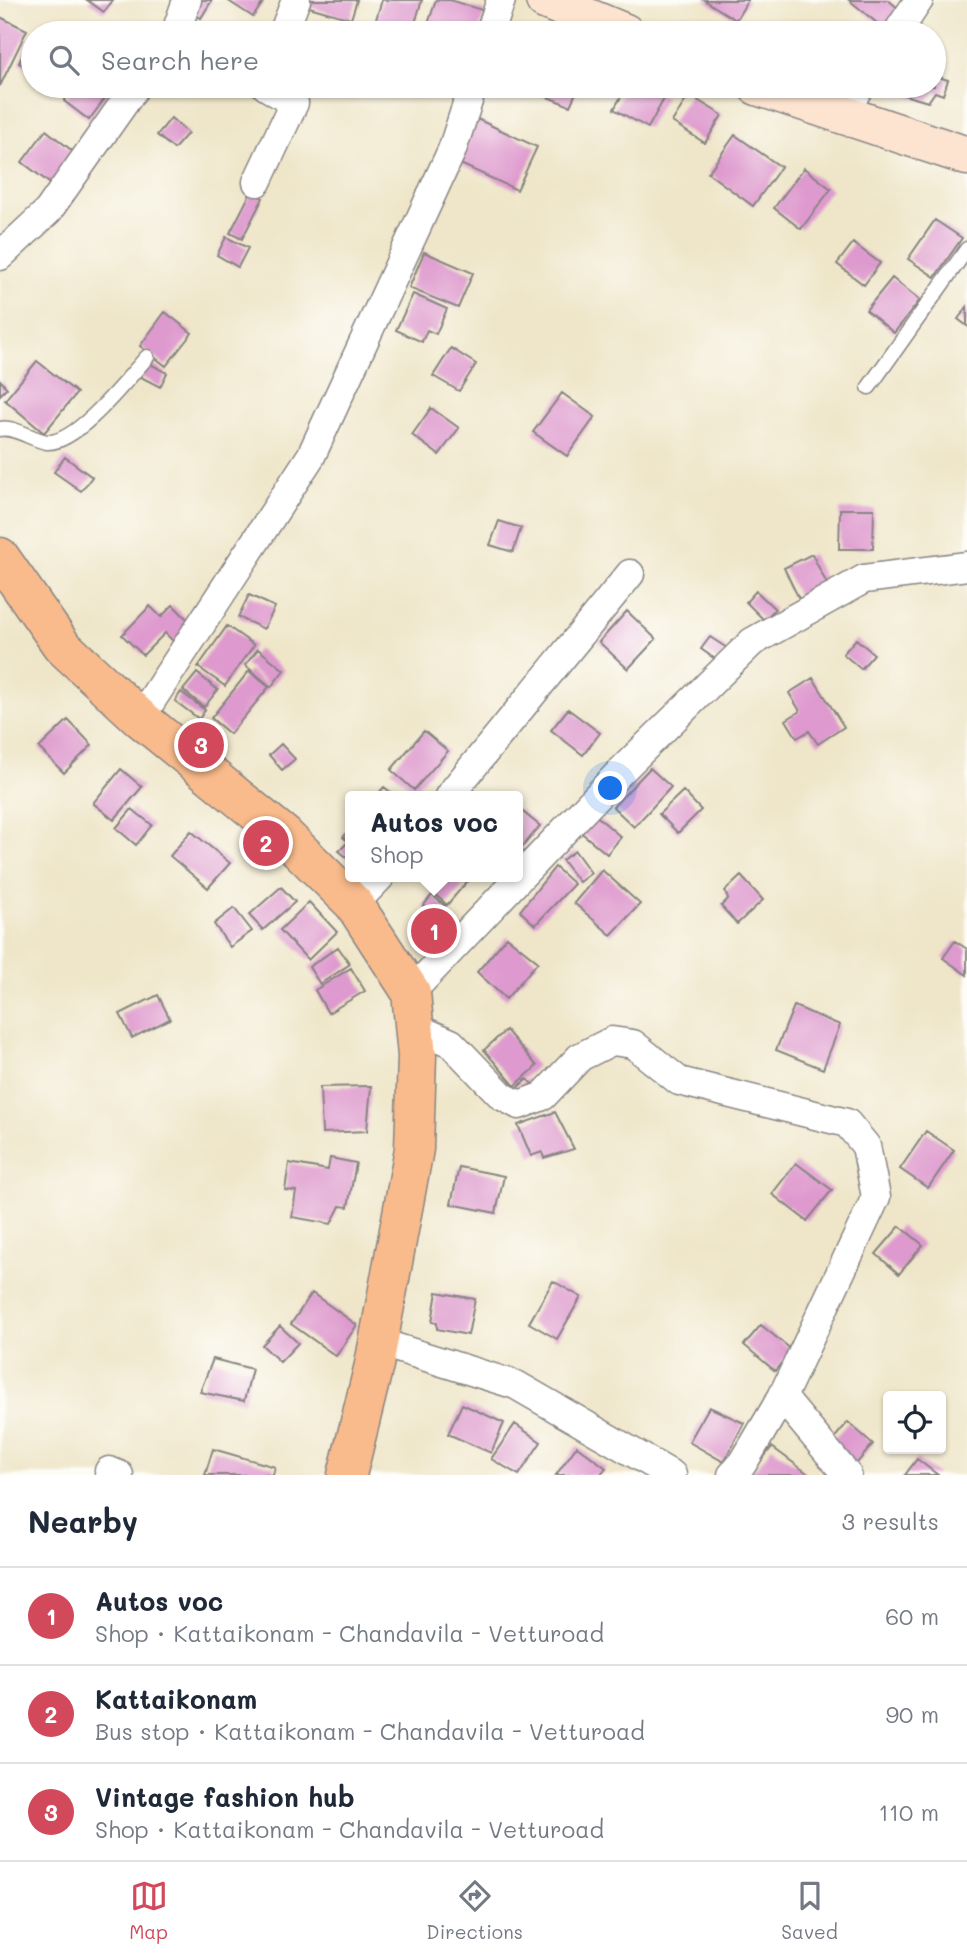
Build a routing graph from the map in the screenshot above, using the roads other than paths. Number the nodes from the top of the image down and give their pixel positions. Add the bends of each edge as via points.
1 (187, 0) edge
2 (296, 0) edge
3 (501, 0) edge
4 (545, 0) edge
5 (919, 0) edge
6 (180, 21) edge
7 (288, 21) edge
8 (494, 21) edge
9 (596, 21) edge
10 (905, 21) edge
11 (128, 98) edge
12 (286, 98) edge
13 (469, 98) edge
14 (851, 100) edge
15 (967, 156) edge
16 (257, 182) dead end
17 (967, 249) edge
18 (0, 256) edge
19 (147, 357) dead end
20 (869, 387) dead end
21 (0, 429) edge
22 (0, 556) edge
23 (967, 566) edge
24 (630, 574) dead end
25 (140, 719) junction
26 (453, 791) edge
27 (375, 882) edge
28 (354, 904) junction
29 (413, 1010) junction
30 (378, 1342) junction
31 (782, 1397) junction
32 (347, 1475) edge
33 (673, 1475) edge
34 (732, 1475) edge
35 (847, 1475) edge

1 - 6 street
2 - 7 street
3 - 8 street
4 - 9 main road
5 - 10 street
11 - 18 street via 48,211
12 - 16 street via 294,103
13 - 25 street via 452,150 311,456
14 - 15 main road
17 - 20 lane
19 - 21 lane via 106,403 69,435 50,442
22 - 25 main road via 62,646
23 - 29 street via 864,579 751,642 618,773
24 - 26 street
25 - 28 main road via 285,836
27 - 28 street
28 - 29 main road
29 - 30 main road via 414,1149
29 - 31 street via 502,1096 519,1105 543,1096 580,1057 612,1041 633,1044 679,1081 847,1123 866,1146 876,1197
30 - 32 main road
30 - 33 street via 516,1385
31 - 34 street
31 - 35 street

